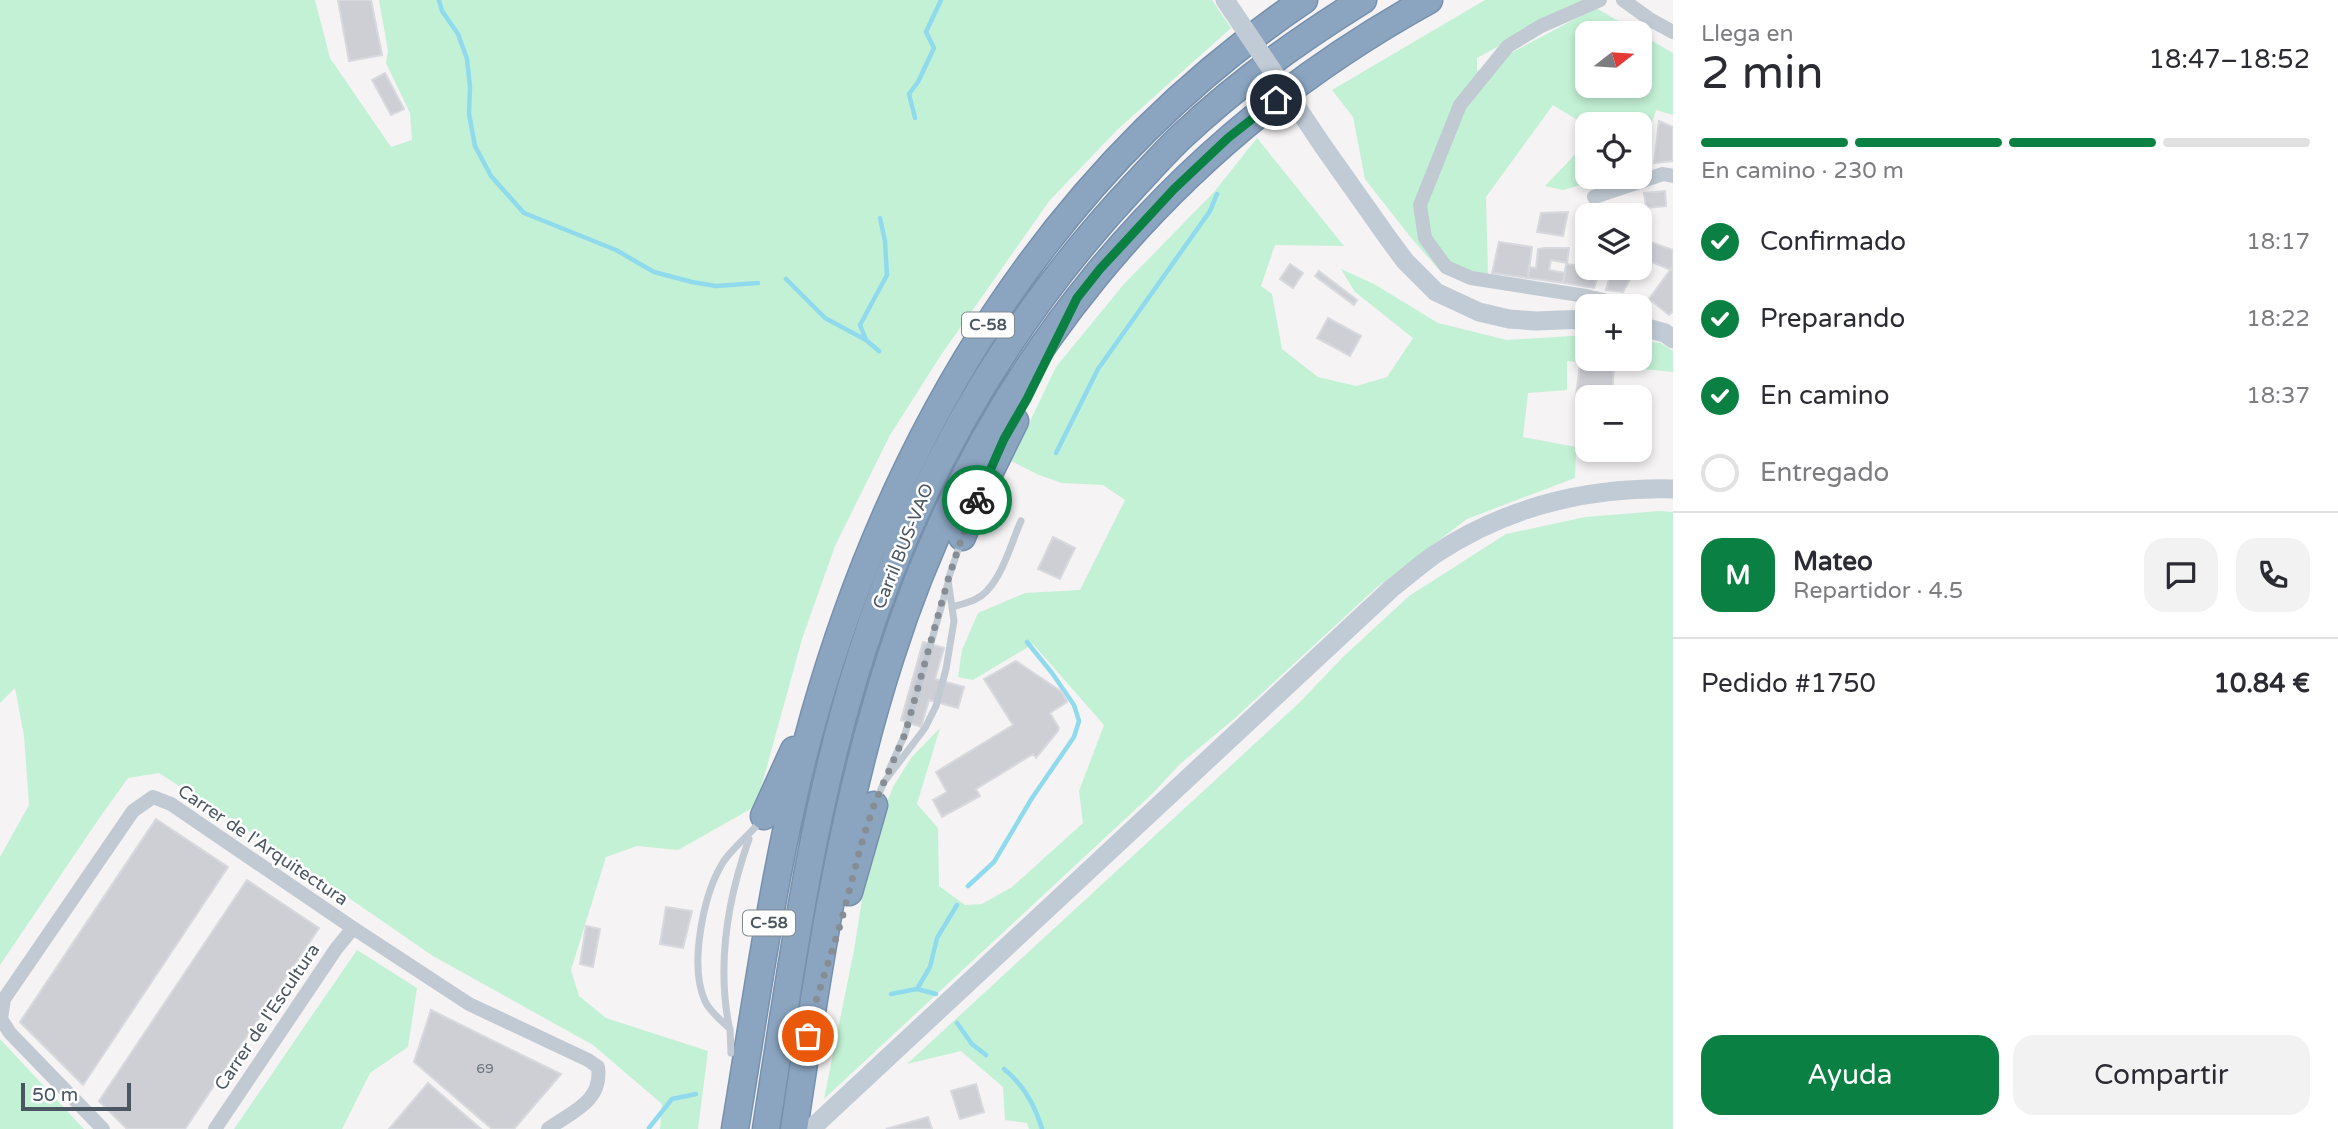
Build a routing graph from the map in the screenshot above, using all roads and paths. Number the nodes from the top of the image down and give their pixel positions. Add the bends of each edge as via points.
1 (1225, 0) edge
2 (1304, 0) edge
3 (1363, 0) edge
4 (1429, 0) edge
5 (1600, 0) edge
6 (1623, 0) edge
7 (1673, 32) edge
8 (1673, 176) edge
9 (1594, 197) dead end
10 (1575, 294) edge
11 (1077, 298) junction
12 (1575, 319) edge
13 (1652, 328) edge
14 (1670, 332) edge
15 (1673, 489) edge
16 (1021, 521) dead end
17 (962, 537) joint
18 (948, 580) junction
19 (952, 607) junction
20 (814, 719) junction
21 (879, 793) junction
22 (757, 825) junction
23 (353, 928) junction
24 (812, 1014) junction
25 (731, 1041) junction
26 (103, 1129) edge
27 (215, 1129) edge
28 (548, 1129) edge
29 (719, 1129) edge
30 (735, 1129) edge
31 (766, 1129) edge
32 (794, 1129) edge
33 (811, 1129) edge

1 - 12 main road, bridge via 1388,238 1436,292 1479,312 1509,319
2 - 20 highway, C-58 via 1227,57 1144,132 1046,242 1002,302 926,429 881,525 841,627
3 - 31 highway, Carril BUS-VAO via 1240,88 1182,136 1124,197 1029,312 937,466 898,553 862,653 825,788 796,933
4 - 11 highway via 1345,50 1228,138 1148,215
5 - 10 street via 1508,46 1460,105 1420,205 1425,239 1446,267 1471,278
6 - 7 street
8 - 9 street via 1663,174
11 - 17 highway via 1004,439
11 - 24 highway via 1014,389 977,453 929,553 903,621 844,834
13 - 14 main road
15 - 33 main road via 1612,491 1539,504 1435,555 1383,596
16 - 19 lane via 990,588 973,601
17 - 18 lane
18 - 19 lane
18 - 21 lane via 905,734
19 - 21 lane via 954,621 936,706
20 - 22 highway
20 - 30 highway, C-58 via 783,846
21 - 24 highway
22 - 25 lane via 738,868 723,962
22 - 25 lane via 723,862 710,889 697,973 705,1003
23 - 26 street, Carrer de l'Arquitectura via 171,804 153,797 133,811 4,999 1,1019
23 - 27 street, Carrer de l'Escultura
23 - 28 street, Carrer de l'Arquitectura via 469,1004 598,1067 600,1079 581,1109
24 - 32 highway
25 - 29 highway

